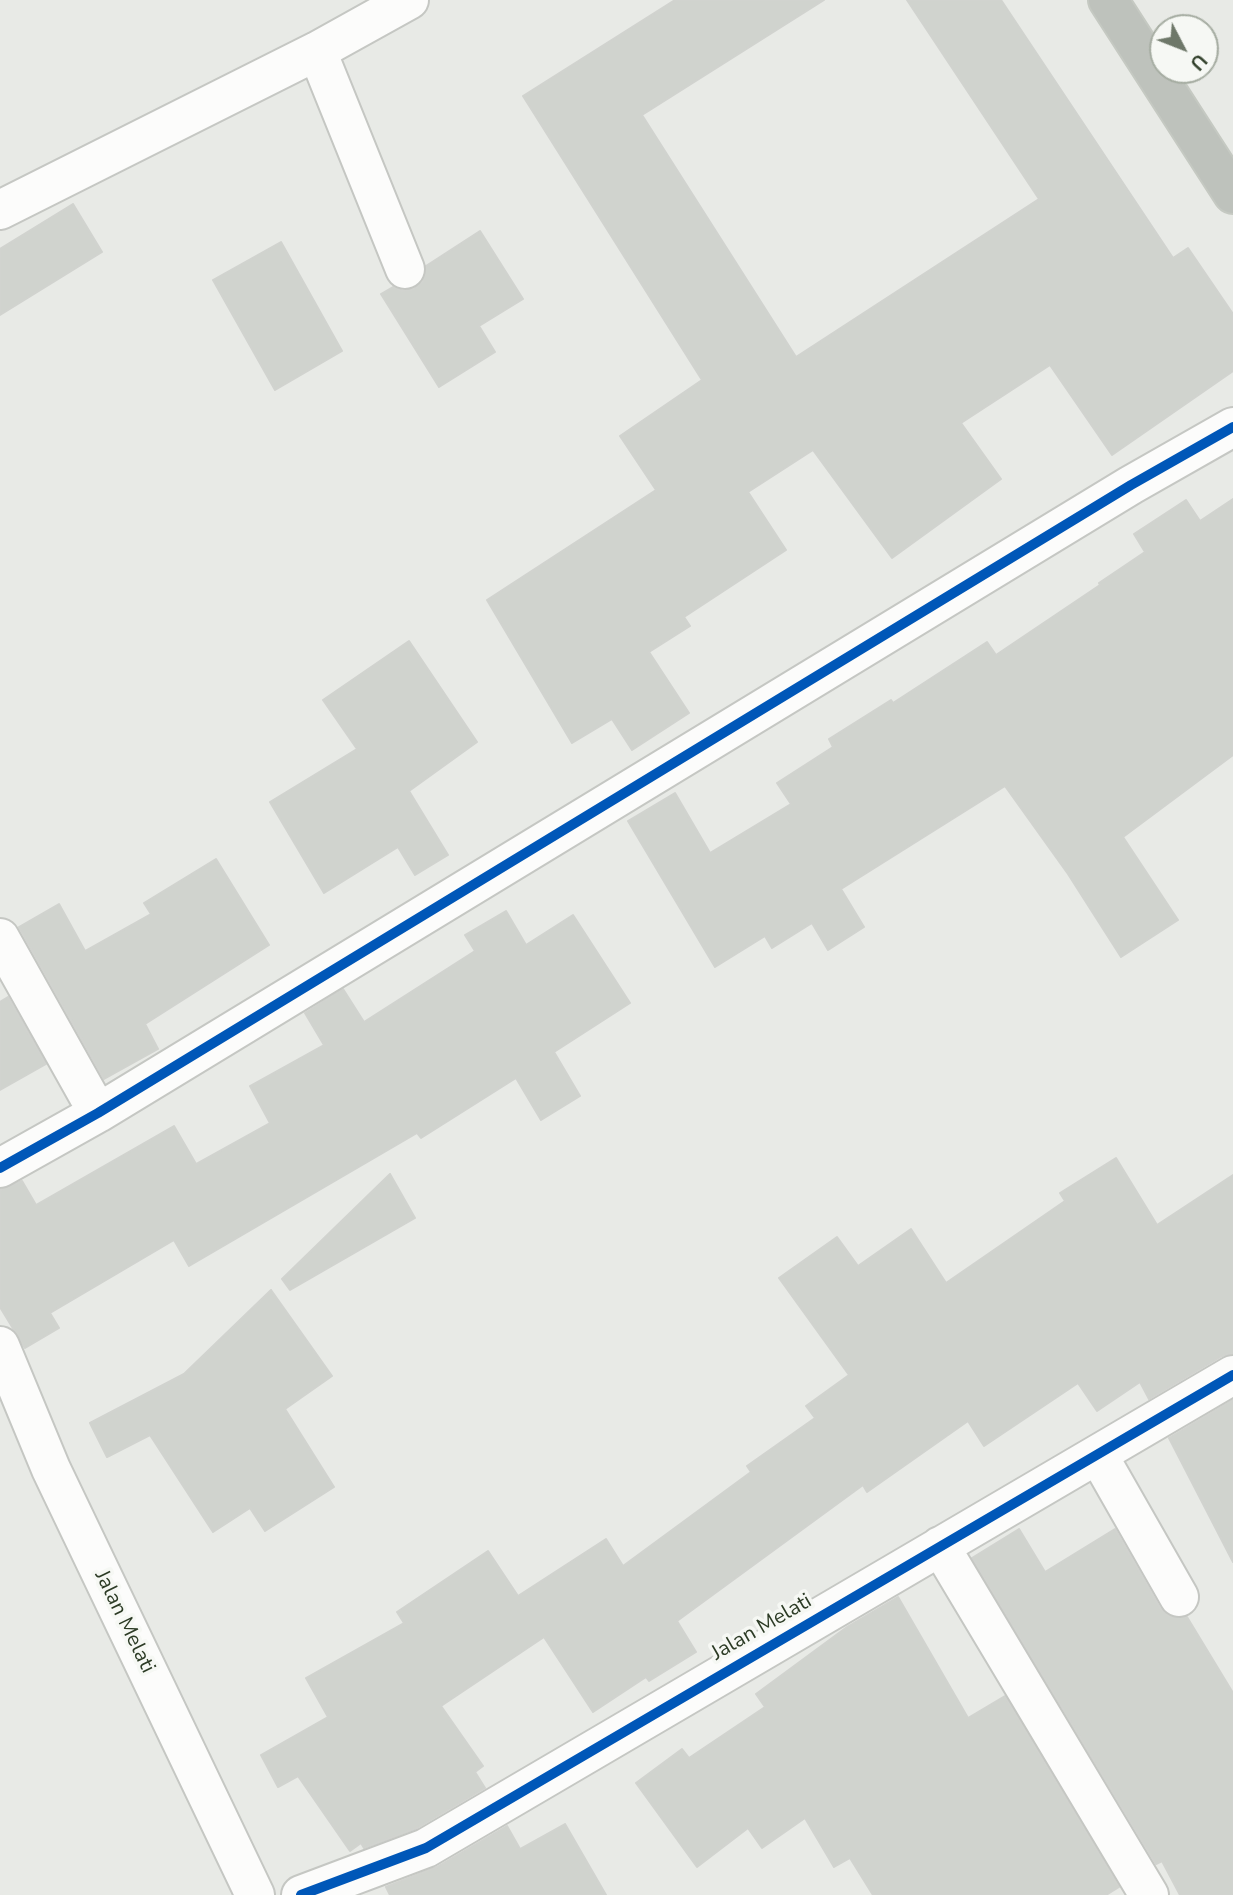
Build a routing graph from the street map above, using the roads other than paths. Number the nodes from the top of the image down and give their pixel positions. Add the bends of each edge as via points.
1 (409, 0) edge
2 (1108, 0) edge
3 (317, 51) junction
4 (1227, 170) edge
5 (0, 211) edge
6 (405, 269) dead end
7 (1233, 427) edge
8 (0, 938) edge
9 (98, 1112) junction
10 (0, 1168) edge
11 (0, 1346) edge
12 (1233, 1375) edge
13 (1098, 1455) junction
14 (940, 1546) junction
15 (1179, 1597) dead end
16 (255, 1895) edge
17 (301, 1895) edge
18 (1149, 1895) edge

1 - 3 street
2 - 4 highway
3 - 5 street
3 - 6 street
7 - 9 street
8 - 9 street
9 - 10 street
11 - 16 street, Jalan Melati via 51,1469
12 - 13 street, Jalan Melati
13 - 14 street, Jalan Melati
13 - 15 street
14 - 17 street, Jalan Melati via 426,1848
14 - 18 street

